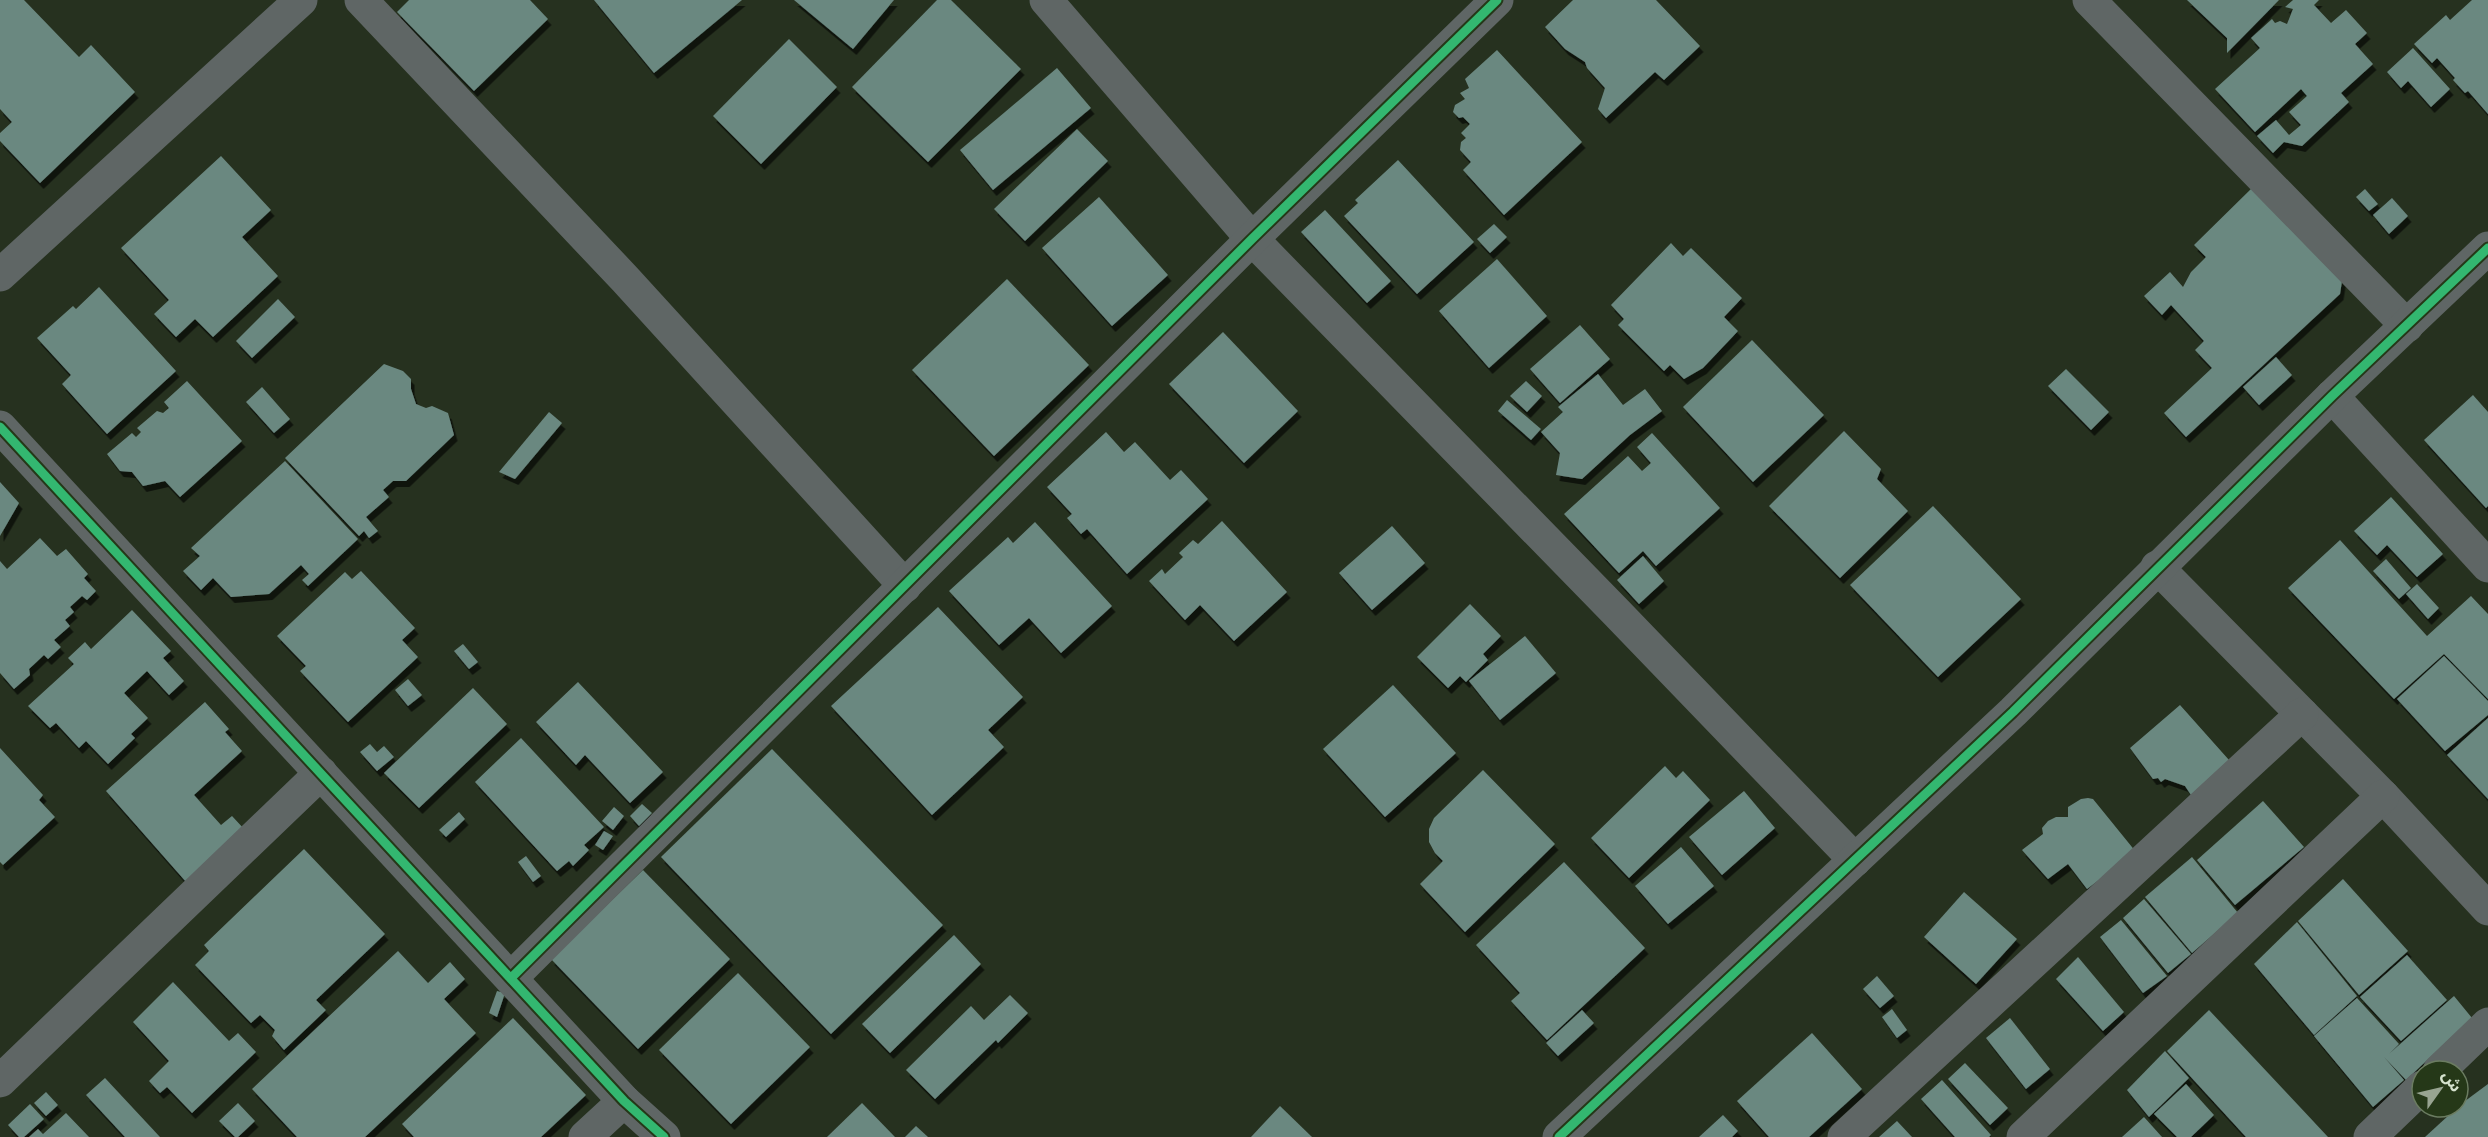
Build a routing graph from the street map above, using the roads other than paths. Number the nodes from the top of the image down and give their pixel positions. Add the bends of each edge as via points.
1 (301, 0) edge
2 (361, 0) edge
3 (1047, 0) edge
4 (1497, 0) edge
5 (2090, 0) edge
6 (1252, 239) junction
7 (2484, 261) edge
8 (0, 274) edge
9 (2407, 326) junction
10 (2332, 396) junction
11 (0, 427) edge
12 (2488, 566) edge
13 (2157, 567) junction
14 (905, 586) junction
15 (2302, 714) junction
16 (321, 773) junction
17 (2383, 796) junction
18 (1855, 860) junction
19 (2488, 909) edge
20 (511, 978) junction
21 (2488, 1024) edge
22 (2452, 1059) edge
23 (0, 1081) edge
24 (2410, 1099) edge
25 (624, 1101) junction
26 (585, 1137) edge
27 (664, 1137) edge
28 (1559, 1137) edge
29 (1844, 1137) edge
30 (2023, 1137) edge
31 (2370, 1137) edge

1 - 8 street
2 - 14 street via 625,279
3 - 6 street
4 - 6 street
5 - 9 street
6 - 14 street
6 - 18 street
7 - 9 street
9 - 10 street
10 - 12 street
10 - 13 street
11 - 16 street
13 - 15 street
13 - 18 street via 2013,712
14 - 20 street
15 - 17 street
15 - 29 street
16 - 20 street
16 - 23 street
17 - 19 street
17 - 30 street
18 - 28 street
20 - 25 street
21 - 22 street
24 - 31 street
25 - 26 street
25 - 27 street

